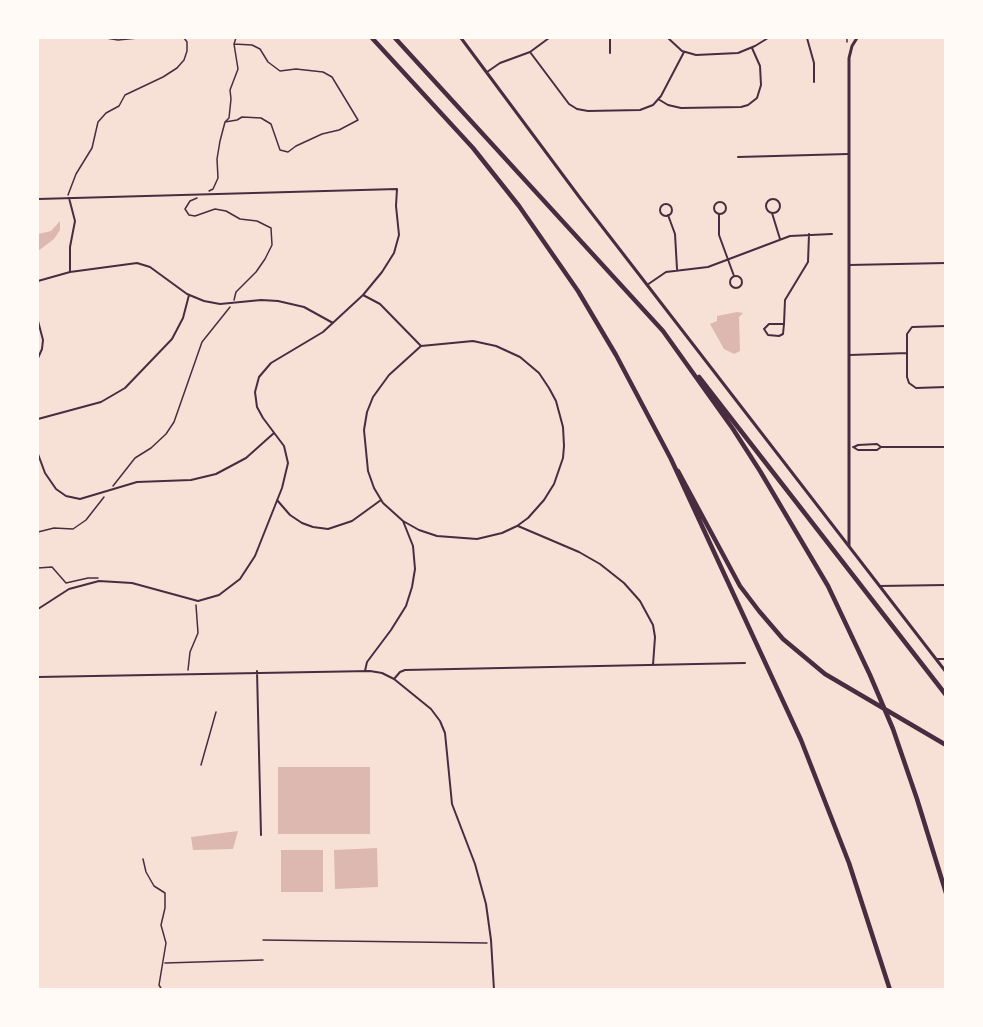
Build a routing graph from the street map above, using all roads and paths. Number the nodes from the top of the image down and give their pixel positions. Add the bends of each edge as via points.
1 (106, 38) edge
2 (138, 38) edge
3 (184, 38) edge
4 (236, 38) edge
5 (372, 38) edge
6 (395, 38) edge
7 (461, 38) edge
8 (549, 38) edge
9 (610, 38) edge
10 (669, 38) edge
11 (768, 38) edge
12 (807, 38) edge
13 (848, 38) edge
14 (857, 38) edge
15 (847, 42) dead end
16 (234, 44) junction
17 (752, 48) junction
18 (530, 52) junction
19 (684, 52) junction
20 (610, 53) dead end
21 (487, 72) junction
22 (814, 82) dead end
23 (658, 99) junction
24 (225, 122) junction
25 (848, 154) junction
26 (738, 157) dead end
27 (203, 195) junction
28 (68, 198) junction
29 (38, 199) edge
30 (772, 213) junction
31 (719, 214) dead end
32 (669, 215) dead end
33 (809, 234) junction
34 (832, 234) dead end
35 (780, 239) junction
36 (728, 259) junction
37 (945, 263) edge
38 (848, 265) junction
39 (677, 269) junction
40 (69, 272) junction
41 (734, 276) dead end
42 (38, 281) edge
43 (647, 285) junction
44 (189, 295) junction
45 (363, 295) junction
46 (233, 303) junction
47 (38, 321) edge
48 (333, 323) junction
49 (784, 324) junction
50 (945, 326) edge
51 (663, 332) junction
52 (421, 346) junction
53 (907, 353) junction
54 (848, 355) junction
55 (38, 358) edge
56 (945, 387) edge
57 (38, 419) edge
58 (274, 433) junction
59 (945, 447) edge
60 (848, 448) junction
61 (38, 454) edge
62 (670, 459) junction
63 (109, 490) junction
64 (278, 500) junction
65 (381, 500) junction
66 (403, 521) junction
67 (517, 526) junction
68 (38, 532) edge
69 (849, 547) junction
70 (38, 568) edge
71 (105, 580) junction
72 (945, 585) edge
73 (879, 586) junction
74 (196, 601) junction
75 (38, 609) edge
76 (936, 659) junction
77 (945, 659) edge
78 (744, 663) dead end
79 (653, 665) junction
80 (257, 671) junction
81 (365, 671) junction
82 (945, 672) edge
83 (188, 673) junction
84 (38, 677) edge
85 (394, 679) junction
86 (945, 695) edge
87 (216, 712) dead end
88 (945, 744) edge
89 (201, 765) dead end
90 (261, 835) dead end
91 (143, 859) dead end
92 (945, 893) edge
93 (263, 940) dead end
94 (491, 943) junction
95 (263, 960) dead end
96 (164, 963) junction
97 (162, 990) edge
98 (494, 990) edge
99 (890, 990) edge

1 - 2 path
3 - 28 path via 187,51 177,68 125,95 98,122 93,148 76,174
4 - 16 path
5 - 62 highway via 473,148 545,242 608,341
6 - 51 highway
7 - 21 main road
8 - 18 street
9 - 20 street
10 - 19 street
11 - 17 street
12 - 22 street via 814,62
13 - 15 path
14 - 25 main road via 849,58
16 - 24 path via 238,69
16 - 24 path via 260,49 280,71 297,69 332,77 358,120 288,152 280,150 271,124 261,118 242,117
17 - 19 street via 732,54
17 - 23 street via 760,66 761,86 750,104 681,108
18 - 21 street
18 - 23 street via 566,101 577,109 640,110
19 - 23 street
21 - 43 main road
24 - 27 path via 217,159 218,178 213,189
25 - 26 street
25 - 38 main road
27 - 28 street
27 - 45 street via 397,189 397,246
27 - 46 path via 190,201 186,209 189,215 215,209 271,228 272,245 265,259 236,292
28 - 29 street
28 - 40 street via 75,221
30 - 30 street via 780,207 774,200 766,205
30 - 35 street
31 - 36 street via 719,235
32 - 39 street via 675,234
33 - 34 street
33 - 35 street
33 - 49 street via 808,262 785,300
35 - 36 street
36 - 39 street via 705,268
36 - 41 street
37 - 38 street
38 - 54 main road
39 - 43 street via 661,274
40 - 42 street
40 - 44 street via 143,264
43 - 69 main road
44 - 46 street via 207,302
44 - 57 street via 172,339 124,388 101,402
45 - 48 street
45 - 52 street via 380,304
46 - 48 street via 267,300 291,304
46 - 63 path via 202,342 166,435 135,458
47 - 55 street via 44,341
48 - 58 street via 317,337 271,363 261,374 255,401
49 - 49 street via 768,324 765,333 781,335
50 - 53 street via 910,328
51 - 86 highway
51 - 92 highway via 760,471 836,602 893,729
52 - 65 street via 382,383 366,416 368,467
52 - 67 street via 461,340 496,346 529,364 556,401 562,424 563,459 544,500
53 - 54 street
53 - 56 street via 911,385
54 - 60 main road
58 - 63 street via 246,458 216,474 191,480 141,481
58 - 64 street via 288,459
59 - 60 street
60 - 69 main road
61 - 63 street via 51,483 66,496 82,498
62 - 88 highway via 735,577 783,639 825,674
62 - 99 highway via 810,760
63 - 68 path via 86,520 72,529
64 - 65 street via 302,523 328,529 352,521
64 - 74 street via 245,573 219,595
65 - 66 street
66 - 67 street via 434,536 462,540 491,537
66 - 81 street via 415,555 412,587 399,618 367,661
67 - 79 street via 579,552 624,583 652,623
69 - 73 main road
70 - 71 path via 52,567 66,583 88,578
71 - 74 street via 143,585
71 - 75 street via 76,586
72 - 73 street
73 - 76 main road
74 - 83 path via 198,633 189,652
76 - 77 street
76 - 82 main road
78 - 79 street
79 - 85 street via 405,670
80 - 81 street
80 - 83 street
80 - 90 street
81 - 85 street
83 - 84 street
85 - 94 street via 429,706 445,733 451,799 481,882
87 - 89 path
91 - 96 path via 153,886 165,893 161,925 166,943
93 - 94 path
94 - 98 street
95 - 96 path
96 - 97 path via 159,985

